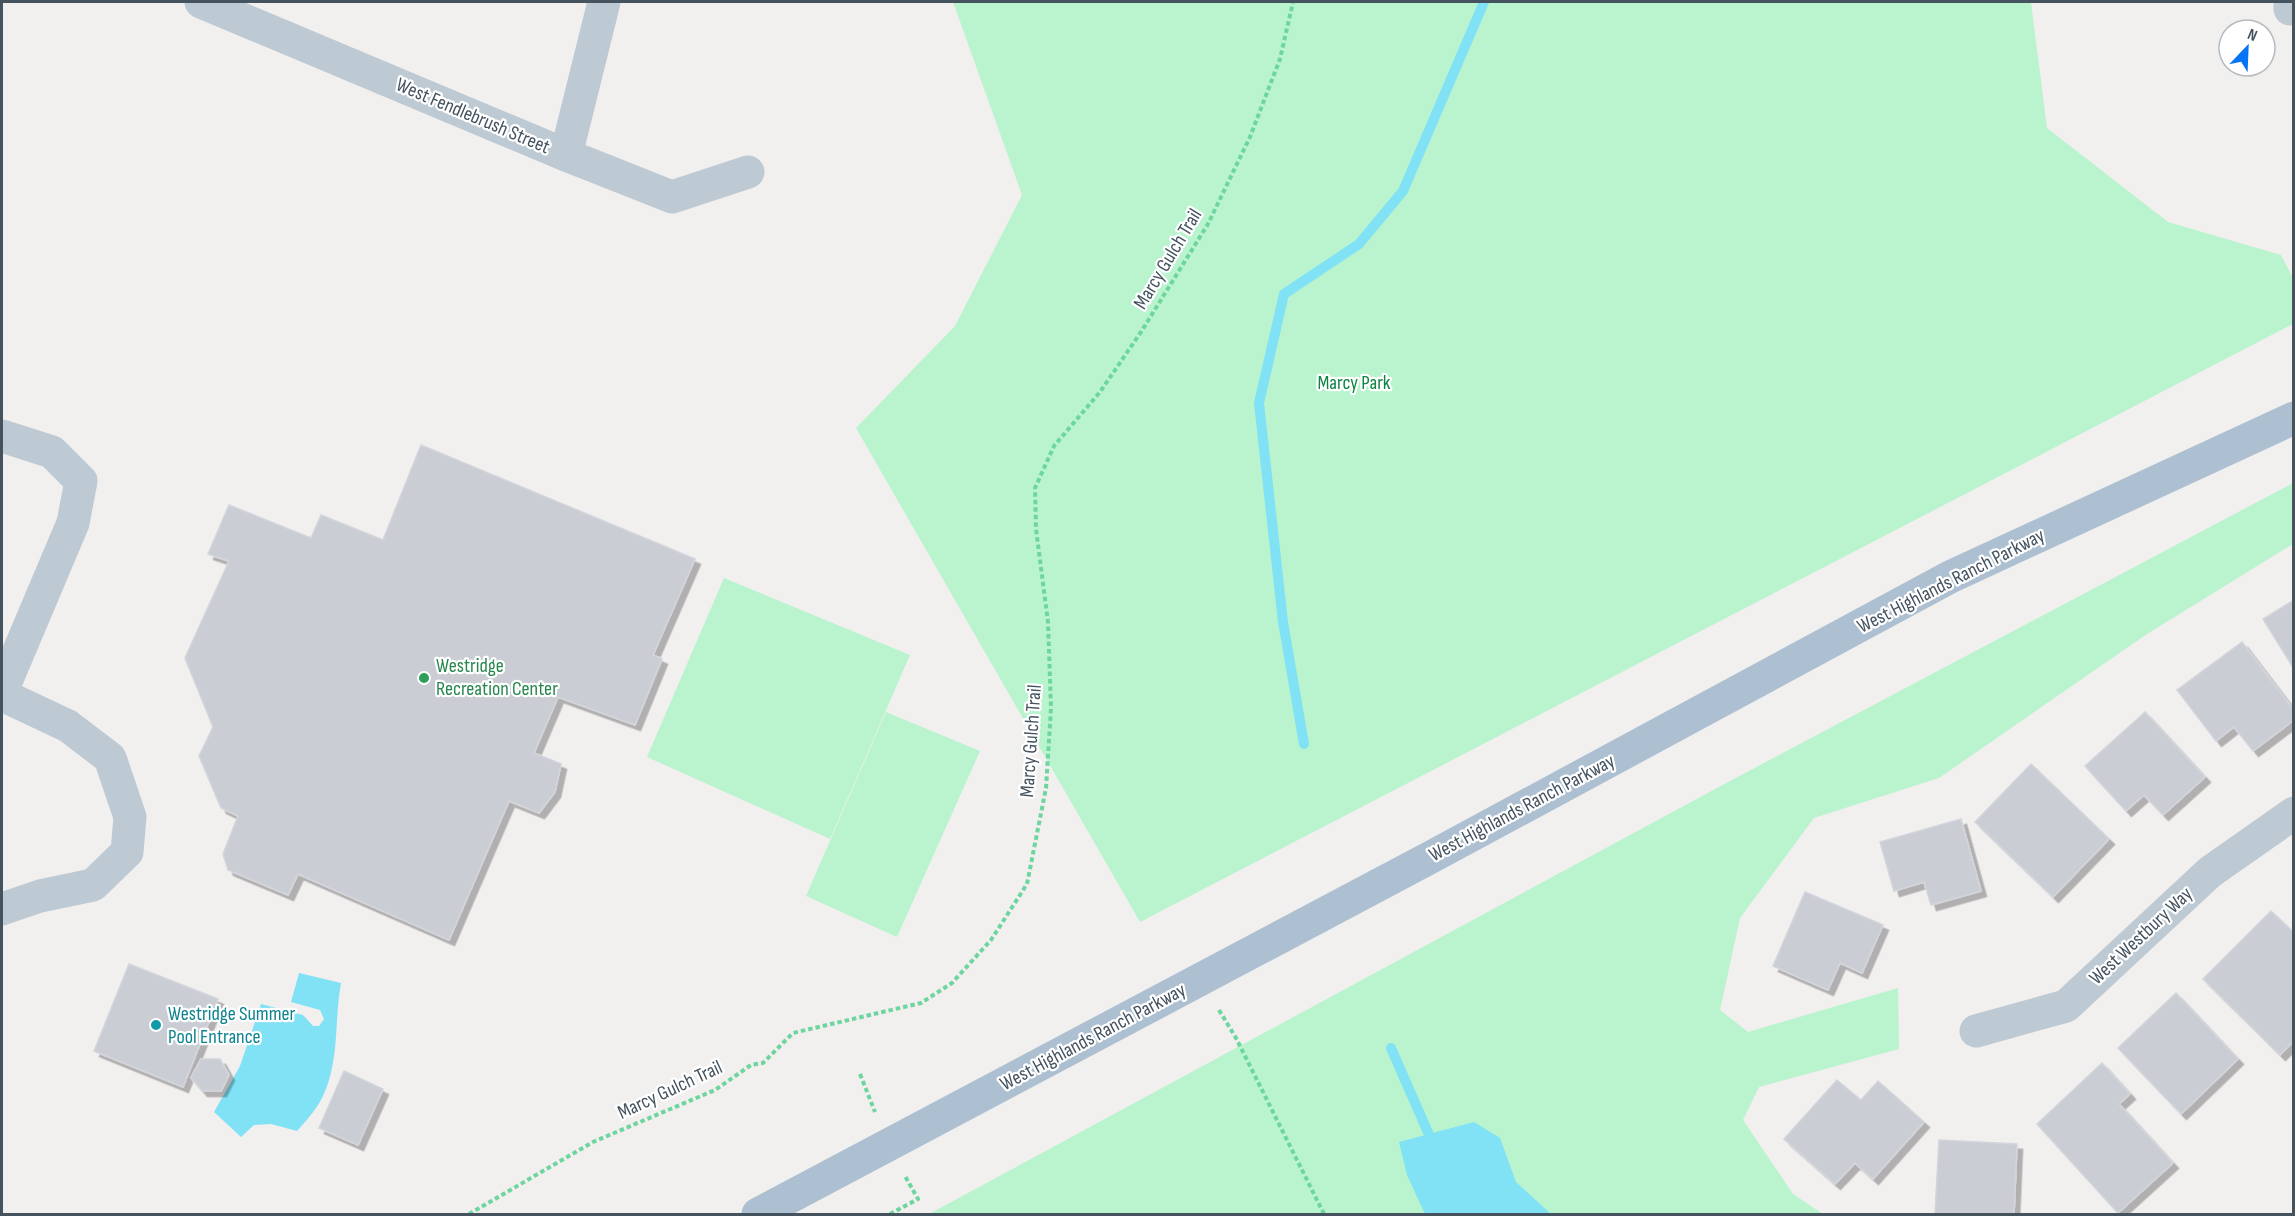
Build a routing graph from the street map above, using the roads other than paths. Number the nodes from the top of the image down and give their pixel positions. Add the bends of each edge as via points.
1 (201, 2) edge
2 (604, 2) edge
3 (566, 155) junction
4 (748, 172) dead end
5 (2294, 418) edge
6 (2, 436) edge
7 (2, 693) edge
8 (2294, 813) edge
9 (2, 909) edge
10 (1976, 1031) dead end
11 (758, 1215) edge

1 - 3 street, West Fendlebrush Street
2 - 3 street
3 - 4 street, West Fendlebrush Street via 672,197
5 - 11 main road, West Highlands Ranch Parkway via 1950,578
6 - 7 street via 52,452 81,481 73,523
7 - 9 street via 68,726 110,758 130,817 128,852 93,885
8 - 10 street, West Westbury Way via 2210,872 2066,1006

